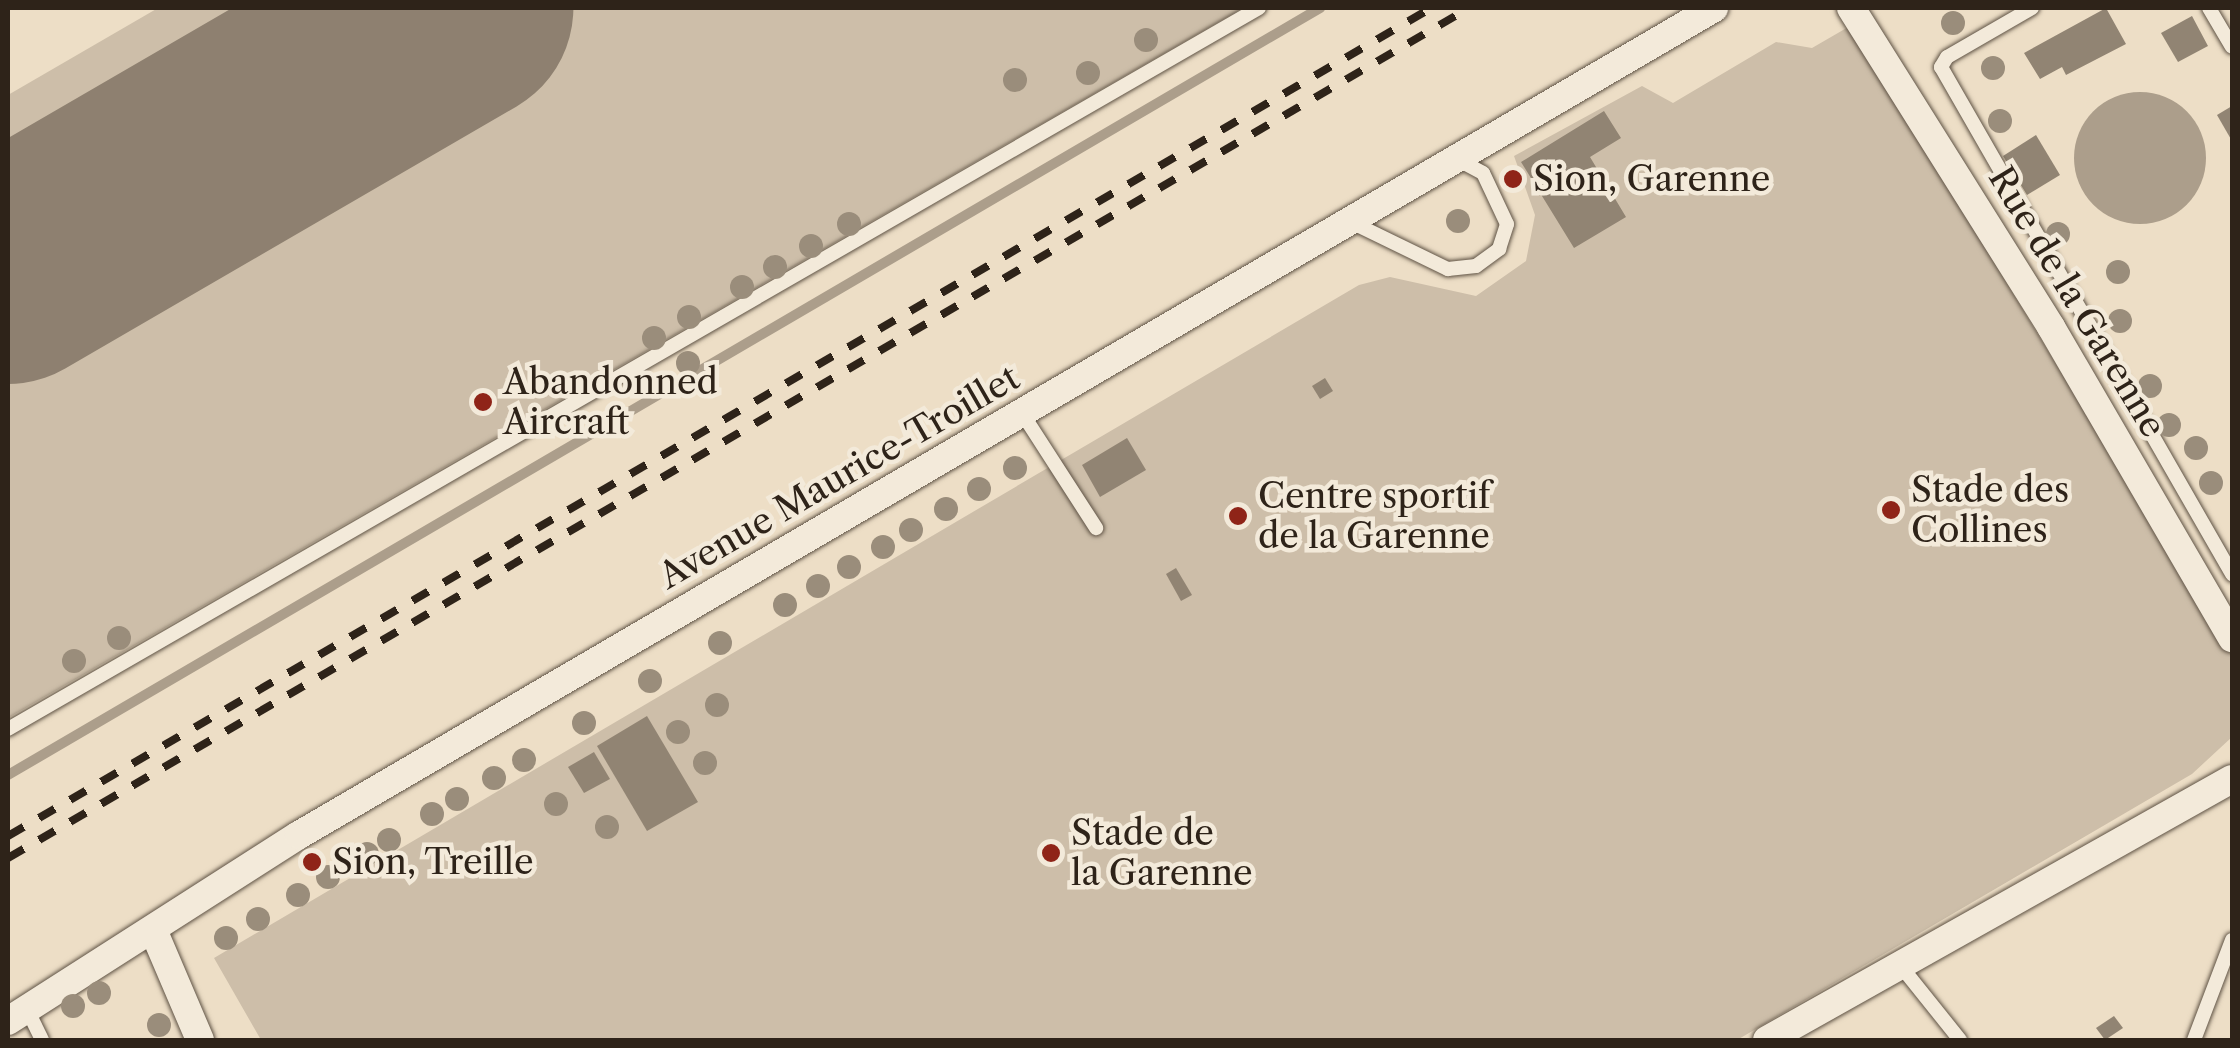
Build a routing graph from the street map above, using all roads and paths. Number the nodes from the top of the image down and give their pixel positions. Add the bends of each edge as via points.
1 (1259, 8) edge
2 (1714, 8) edge
3 (1852, 8) edge
4 (2032, 8) edge
5 (2210, 8) edge
6 (2232, 47) edge
7 (1459, 160) junction
8 (1351, 222) junction
9 (1022, 413) junction
10 (1096, 528) dead end
11 (2232, 574) edge
12 (2232, 638) edge
13 (8, 729) edge
14 (2232, 779) edge
15 (154, 932) junction
16 (2232, 940) edge
17 (1900, 964) junction
18 (17, 1015) edge
19 (42, 1040) edge
20 (200, 1040) edge
21 (1767, 1040) edge
22 (1960, 1040) edge
23 (2194, 1040) edge

1 - 13 lane
2 - 7 street, Avenue Maurice-Troillet
3 - 12 street, Rue de la Garenne via 2051,327
4 - 11 lane via 1947,57 1941,67
5 - 6 lane
7 - 8 street, Avenue Maurice-Troillet
7 - 8 lane via 1482,173 1507,224 1499,249 1476,266 1448,269
8 - 9 street, Avenue Maurice-Troillet
9 - 10 lane
9 - 15 street, Avenue Maurice-Troillet via 299,834
14 - 17 street
15 - 18 street, Avenue Maurice-Troillet
15 - 20 street
16 - 23 lane
17 - 21 street
17 - 22 lane
18 - 19 lane

